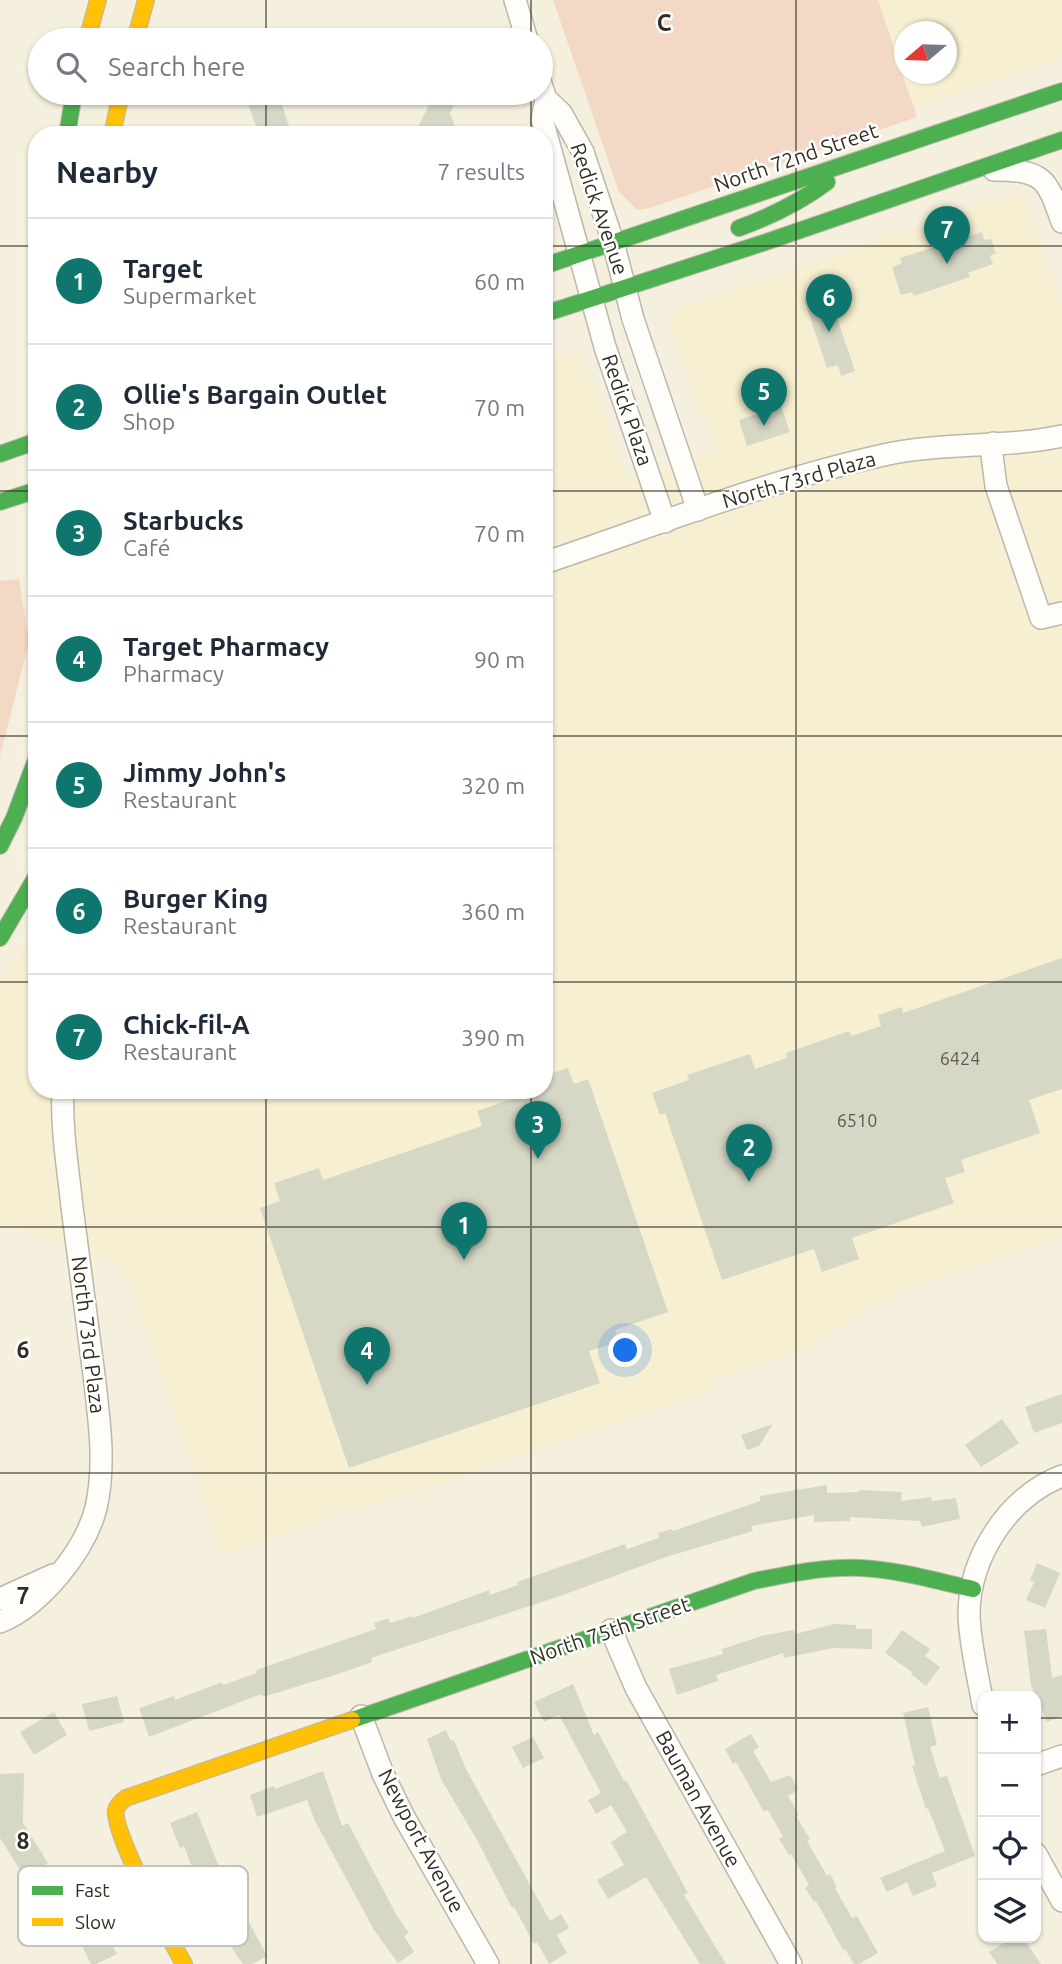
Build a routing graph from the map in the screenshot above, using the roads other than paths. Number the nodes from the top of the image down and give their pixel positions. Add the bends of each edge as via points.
1 (98, 0) edge
2 (146, 0) edge
3 (515, 0) edge
4 (90, 28) edge
5 (138, 28) edge
6 (523, 28) edge
7 (1062, 91) edge
8 (553, 103) edge
9 (72, 105) edge
10 (118, 105) edge
11 (542, 105) edge
12 (68, 126) edge
13 (114, 126) edge
14 (544, 126) edge
15 (1062, 140) edge
16 (871, 155) junction
17 (553, 158) edge
18 (974, 170) junction
19 (1062, 222) edge
20 (724, 233) dead end
21 (613, 242) junction
22 (582, 262) junction
23 (553, 265) edge
24 (627, 272) junction
25 (565, 279) dead end
26 (592, 298) junction
27 (553, 311) edge
28 (1062, 436) edge
29 (993, 443) junction
30 (28, 444) edge
31 (0, 454) edge
32 (28, 493) edge
33 (0, 502) edge
34 (698, 510) junction
35 (665, 522) junction
36 (553, 560) edge
37 (1062, 613) edge
38 (28, 781) edge
39 (0, 846) edge
40 (28, 890) edge
41 (0, 938) edge
42 (63, 1099) edge
43 (1062, 1476) edge
44 (61, 1571) junction
45 (973, 1589) junction
46 (0, 1599) edge
47 (0, 1622) edge
48 (611, 1630) junction
49 (981, 1691) edge
50 (361, 1716) junction
51 (1062, 1756) edge
52 (1041, 1763) edge
53 (1041, 1863) edge
54 (135, 1866) edge
55 (1062, 1901) edge
56 (174, 1946) edge
57 (184, 1964) edge
58 (488, 1964) edge
59 (791, 1964) edge

1 - 4 main road
2 - 5 main road
3 - 6 street
7 - 16 main road, North 72nd Street
8 - 21 street, Redick Avenue via 583,152
9 - 12 main road
10 - 13 main road
11 - 14 street, Redick Avenue
15 - 18 main road
16 - 20 main road via 802,201
16 - 21 main road, North 72nd Street
17 - 22 street, Redick Avenue
18 - 19 street via 1034,174 1051,189
18 - 24 main road via 766,242
21 - 22 main road via 605,256
21 - 24 street, Redick Avenue
22 - 23 main road
22 - 25 main road
22 - 26 street, Redick Avenue
24 - 26 main road via 599,283
24 - 34 street, Redick Plaza via 633,319
26 - 27 main road
26 - 35 street, Redick Plaza
28 - 29 street, North 73rd Plaza
29 - 34 street, North 73rd Plaza via 874,458
29 - 37 street via 996,485 1041,618
30 - 31 main road
32 - 33 main road
34 - 35 street, North 73rd Plaza
35 - 36 street, North 73rd Plaza
38 - 39 main road
40 - 41 main road
42 - 44 street, North 73rd Plaza via 101,1454 96,1508 82,1541
43 - 45 street via 1038,1488 1002,1521 979,1564
44 - 46 street
44 - 47 street, North 73rd Plaza via 24,1610
45 - 48 main road, North 75th Street via 878,1570 805,1572 754,1581
45 - 49 street via 969,1613
48 - 50 main road, North 75th Street
48 - 59 street, Bauman Avenue via 636,1688
50 - 54 main road, North 75th Street via 126,1798 115,1813
50 - 58 street, Newport Avenue via 404,1817
51 - 52 street
53 - 55 street
56 - 57 main road, North 75th Street

